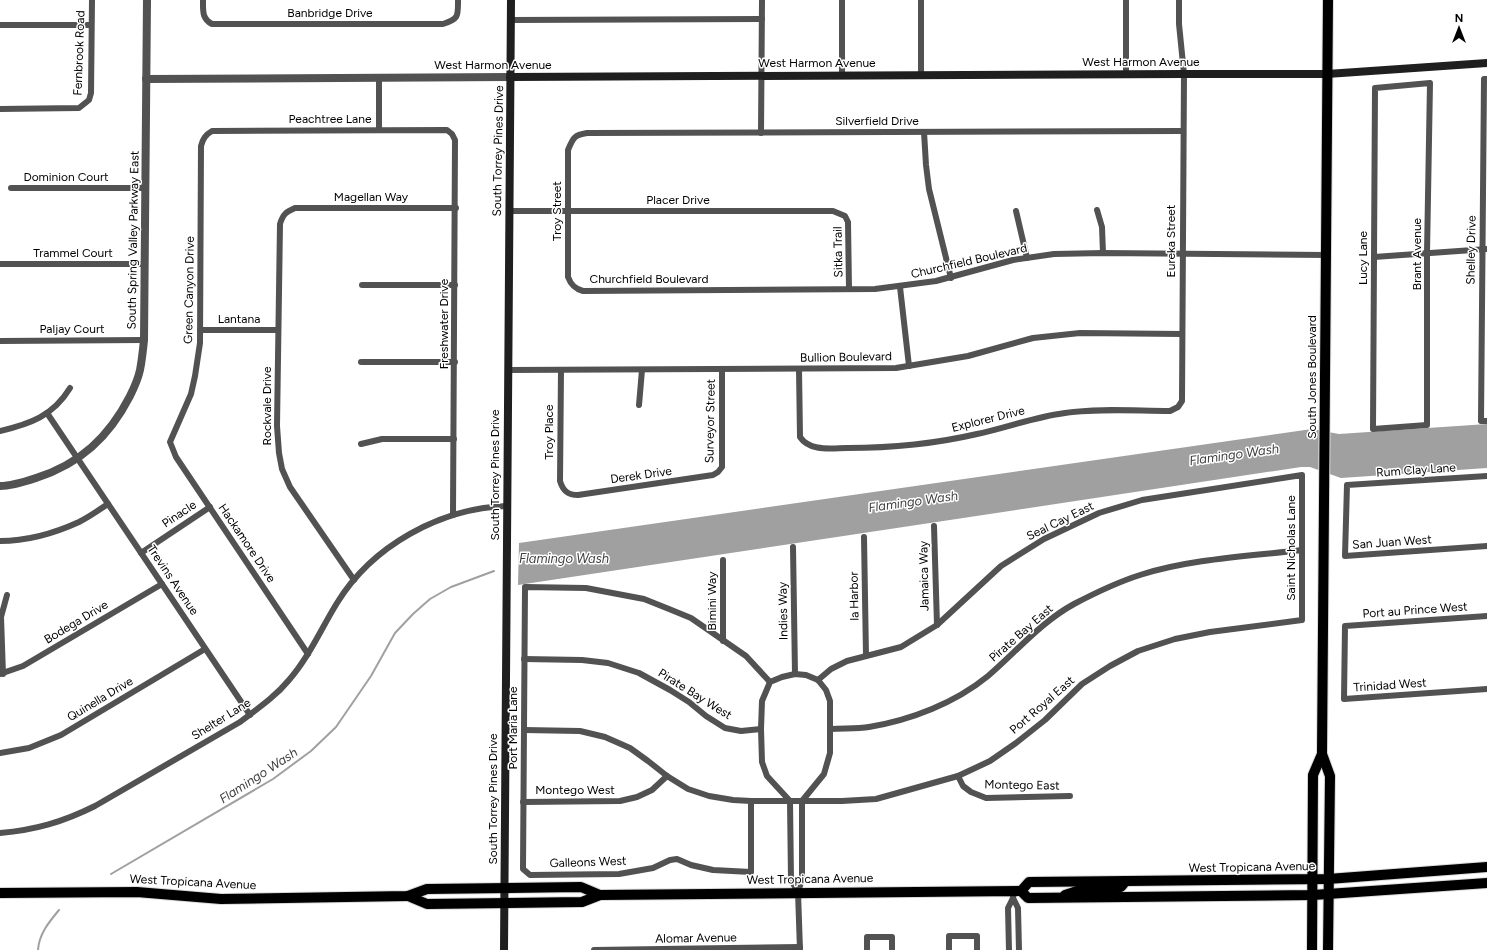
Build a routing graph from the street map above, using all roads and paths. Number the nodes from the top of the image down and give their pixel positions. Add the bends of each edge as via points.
1 (92, 0) edge
2 (147, 0) edge
3 (203, 0) edge
4 (458, 0) edge
5 (511, 0) edge
6 (762, 0) edge
7 (842, 0) edge
8 (921, 0) edge
9 (1126, 0) edge
10 (1179, 0) edge
11 (1328, 0) edge
12 (762, 19) junction
13 (511, 20) junction
14 (91, 25) junction
15 (0, 26) edge
16 (1487, 63) edge
17 (1126, 74) junction
18 (1184, 74) junction
19 (1328, 74) junction
20 (842, 75) junction
21 (921, 75) junction
22 (762, 76) junction
23 (510, 77) junction
24 (146, 78) junction
25 (379, 78) junction
26 (1486, 79) edge
27 (1430, 83) joint
28 (0, 108) edge
29 (379, 130) junction
30 (1183, 131) junction
31 (924, 132) junction
32 (761, 133) junction
33 (207, 134) joint
34 (452, 134) joint
35 (573, 138) joint
36 (11, 188) dead end
37 (146, 188) junction
38 (456, 208) junction
39 (1097, 210) dead end
40 (509, 211) junction
41 (1016, 211) dead end
42 (286, 212) joint
43 (568, 212) junction
44 (845, 216) joint
45 (1485, 249) edge
46 (1104, 253) junction
47 (1427, 253) junction
48 (1182, 254) junction
49 (1326, 255) junction
50 (1374, 257) junction
51 (1027, 258) junction
52 (0, 264) edge
53 (145, 264) junction
54 (951, 278) junction
55 (571, 284) joint
56 (362, 285) dead end
57 (455, 285) junction
58 (900, 287) junction
59 (849, 289) junction
60 (200, 330) junction
61 (278, 330) junction
62 (1182, 334) junction
63 (0, 340) edge
64 (144, 340) junction
65 (361, 362) dead end
66 (455, 362) junction
67 (909, 366) junction
68 (722, 369) junction
69 (799, 369) junction
70 (508, 370) junction
71 (561, 370) junction
72 (642, 370) junction
73 (70, 388) dead end
74 (640, 404) dead end
75 (1178, 406) joint
76 (47, 413) junction
77 (1484, 421) edge
78 (1373, 429) joint
79 (0, 431) edge
80 (454, 438) junction
81 (170, 442) joint
82 (361, 444) dead end
83 (78, 458) junction
84 (718, 472) joint
85 (1302, 475) joint
86 (1487, 476) edge
87 (1347, 485) joint
88 (0, 486) edge
89 (566, 492) joint
90 (108, 504) junction
91 (507, 506) junction
92 (210, 507) junction
93 (453, 514) junction
94 (934, 526) dead end
95 (864, 537) dead end
96 (0, 541) edge
97 (1487, 546) edge
98 (793, 547) dead end
99 (1302, 550) junction
100 (141, 553) junction
101 (723, 560) dead end
102 (354, 580) junction
103 (162, 584) junction
104 (7, 595) dead end
105 (1487, 616) edge
106 (1302, 620) joint
107 (937, 625) junction
108 (1346, 626) joint
109 (723, 641) junction
110 (205, 649) junction
111 (308, 654) junction
112 (866, 656) junction
113 (524, 659) junction
114 (1, 674) edge
115 (795, 674) junction
116 (818, 680) junction
117 (770, 682) junction
118 (1487, 688) edge
119 (250, 715) junction
120 (830, 728) junction
121 (761, 729) junction
122 (524, 730) junction
123 (0, 753) edge
124 (1322, 754) junction
125 (667, 776) junction
126 (958, 776) junction
127 (1070, 796) dead end
128 (751, 801) junction
129 (796, 801) junction
130 (523, 802) junction
131 (0, 833) edge
132 (1487, 867) edge
133 (523, 868) joint
134 (1312, 879) junction
135 (1328, 879) junction
136 (1125, 881) junction
137 (1487, 883) edge
138 (504, 888) junction
139 (798, 892) junction
140 (0, 893) edge
141 (1016, 893) junction
142 (1328, 894) junction
143 (600, 895) junction
144 (1312, 895) junction
145 (408, 896) junction
146 (1062, 898) junction
147 (504, 903) junction
148 (800, 949) edge
149 (504, 950) edge
150 (594, 950) edge
151 (867, 950) edge
152 (892, 950) edge
153 (949, 950) edge
154 (977, 950) edge
155 (1009, 950) edge
156 (1019, 950) edge
157 (1312, 950) edge
158 (1328, 950) edge

1 - 14 street, Fernbrook Road
2 - 24 street, South Spring Valley Parkway East
3 - 4 street, Banbridge Drive via 204,18 212,24 443,24 453,20 458,11
5 - 13 main road, South Torrey Pines Drive
6 - 12 street
7 - 20 street
8 - 21 street
9 - 17 street
10 - 18 street, Eureka Street
11 - 19 main road, South Jones Boulevard
12 - 13 street
12 - 22 street
13 - 23 main road, South Torrey Pines Drive
14 - 15 street
14 - 28 street, Fernbrook Road via 91,93 84,106
16 - 19 main road, West Harmon Avenue
17 - 18 main road, West Harmon Avenue
17 - 21 main road, West Harmon Avenue
18 - 19 main road, West Harmon Avenue
18 - 30 street, Eureka Street
19 - 49 main road, South Jones Boulevard
20 - 21 main road, West Harmon Avenue
20 - 22 main road, West Harmon Avenue
22 - 23 main road, West Harmon Avenue
22 - 32 street
23 - 25 street, West Harmon Avenue
23 - 40 main road, South Torrey Pines Drive
24 - 25 street, West Harmon Avenue
24 - 37 street, South Spring Valley Parkway East
25 - 29 street
26 - 45 street, Shelley Drive
27 - 47 street, Brant Avenue
27 - 50 street, Lucy Lane via 1375,88
29 - 33 street, Peachtree Lane via 212,131
29 - 34 street, Peachtree Lane via 447,130
30 - 31 street, Silverfield Drive
30 - 48 street, Eureka Street
31 - 32 street, Silverfield Drive
31 - 54 street via 929,189
32 - 35 street, Silverfield Drive via 587,133
33 - 60 street, Green Canyon Drive via 202,139 201,146
34 - 38 street, Freshwater Drive via 456,140
35 - 43 street, Troy Street via 568,150
36 - 37 street, Dominion Court
37 - 53 street, South Spring Valley Parkway East
38 - 42 street, Magellan Way via 295,208
38 - 57 street, Freshwater Drive
39 - 46 street via 1102,227
40 - 43 street, Placer Drive
40 - 70 main road, South Torrey Pines Drive
41 - 51 street
42 - 61 street, Rockvale Drive via 280,224
43 - 44 street, Placer Drive via 833,211
43 - 55 street, Troy Street via 568,277
44 - 59 street, Sitka Trail via 848,222
45 - 47 street
45 - 77 street, Shelley Drive
46 - 48 street, Churchfield Boulevard
46 - 51 street, Churchfield Boulevard via 1054,254
47 - 50 street
47 - 78 street, Brant Avenue via 1427,425
48 - 49 street, Churchfield Boulevard
48 - 62 street, Eureka Street
49 - 124 main road, South Jones Boulevard
50 - 78 street, Lucy Lane
51 - 54 street, Churchfield Boulevard
52 - 53 street, Trammel Court
53 - 64 street, South Spring Valley Parkway East
54 - 58 street, Churchfield Boulevard
55 - 59 street, Churchfield Boulevard via 583,291
56 - 57 street
57 - 66 street, Freshwater Drive
58 - 59 street, Churchfield Boulevard
58 - 67 street
60 - 61 street, Lantana
60 - 81 street, Green Canyon Drive via 192,388
61 - 102 street, Rockvale Drive via 277,441 282,469 300,503
62 - 67 street, Bullion Boulevard via 1080,333 1033,338 968,356
62 - 75 street, Eureka Street via 1182,401
63 - 64 street, Paljay Court
64 - 83 street, South Spring Valley Parkway East via 140,371 121,413 102,438
65 - 66 street
66 - 80 street, Freshwater Drive
67 - 69 street, Bullion Boulevard
68 - 69 street, Bullion Boulevard
68 - 72 street, Bullion Boulevard
68 - 84 street, Surveyor Street via 722,467
69 - 75 street, Explorer Drive via 800,437 803,442 815,448 902,446 978,434 1066,412 1170,412
70 - 71 street, Bullion Boulevard
70 - 91 main road, South Torrey Pines Drive
71 - 72 street, Bullion Boulevard
71 - 89 street, Troy Place via 560,481
72 - 74 street
73 - 76 street via 62,400
76 - 79 street via 22,426
76 - 83 street, Trevins Avenue
80 - 82 street via 382,439
80 - 93 street, Freshwater Drive
81 - 92 street, Hackamore Drive via 176,457
83 - 88 street, South Spring Valley Parkway East via 54,472 25,482
83 - 90 street, Trevins Avenue
84 - 89 street, Derek Drive via 713,475 578,495
85 - 99 street, Saint Nicholas Lane
85 - 107 street, Seal Cay East via 1142,500 1099,513 1044,539 1001,566
86 - 87 street, Rum Clay Lane
87 - 97 street, San Juan West via 1346,556
90 - 96 street via 79,522 52,532 13,541
90 - 100 street, Trevins Avenue
91 - 93 street, Shelter Lane
91 - 138 main road, South Torrey Pines Drive
92 - 100 street, Pinacle
92 - 111 street, Hackamore Drive
93 - 102 street, Shelter Lane via 420,528 393,545
94 - 107 street, Jamaica Way
95 - 112 street, la Harbor
98 - 115 street, Indies Way
99 - 106 street, Saint Nicholas Lane
99 - 120 street, Pirate Bay East via 1188,563 1141,574 1072,604 1045,624 987,677 960,696 900,720 868,728
100 - 103 street, Trevins Avenue
101 - 109 street, Bimini Way
102 - 111 street, Shelter Lane
103 - 110 street, Trevins Avenue
103 - 114 street, Bodega Drive via 23,666
104 - 114 street via 2,617
105 - 108 street, Port au Prince West
106 - 126 street, Port Royal East via 1175,639 1138,652 1082,684 1045,720 1016,743
107 - 112 street, Seal Cay East via 901,647
108 - 118 street, Trinidad West via 1344,700
109 - 113 street, Port Maria Lane via 691,618 644,599 586,588 525,587
109 - 117 street via 746,656
110 - 119 street, Trevins Avenue
110 - 123 street, Quinella Drive via 61,735 29,748
111 - 119 street, Shelter Lane via 289,681
112 - 116 street, Seal Cay East via 846,661
113 - 121 street, Pirate Bay West via 608,663 639,673 670,690 725,728
113 - 122 street, Port Maria Lane
115 - 116 street
115 - 117 street
116 - 120 street via 830,701
117 - 121 street via 762,701
119 - 131 street, Shelter Lane via 75,816 55,824
120 - 129 street via 830,753 824,774
121 - 129 street via 762,762 767,776
122 - 125 street, Port Royal East via 580,730 605,737 630,748
122 - 130 street, Port Maria Lane
124 - 134 main road, South Jones Boulevard via 1313,775
124 - 135 main road, South Jones Boulevard via 1330,776
125 - 128 street, Port Royal East via 688,789 709,796
125 - 130 street, Montego West via 652,790 620,801
126 - 127 street, Montego East via 963,786 986,798
126 - 129 street, Port Royal East via 876,799
128 - 129 street, Port Royal East
128 - 133 street, Galleons West via 751,872 713,870 677,860 670,860 653,868 619,874 530,875
129 - 139 street via 802,879
129 - 139 street via 791,880
130 - 133 street, Port Maria Lane
132 - 135 main road, West Tropicana Avenue
134 - 135 main road, West Tropicana Avenue
134 - 136 main road, West Tropicana Avenue
134 - 144 main road, South Jones Boulevard
135 - 142 main road, South Jones Boulevard
136 - 141 main road, West Tropicana Avenue via 1029,882
136 - 146 main road via 1118,888 1080,890
137 - 142 main road, West Tropicana Avenue
138 - 143 main road, West Tropicana Avenue via 581,887
138 - 145 main road, West Tropicana Avenue via 427,889
138 - 147 main road, South Torrey Pines Drive
139 - 141 main road, West Tropicana Avenue
139 - 143 main road, West Tropicana Avenue
139 - 148 street
140 - 145 main road, West Tropicana Avenue via 137,892 221,899
141 - 146 main road, West Tropicana Avenue via 1028,898
141 - 155 street via 1008,908
141 - 156 street
142 - 144 main road, West Tropicana Avenue
142 - 158 main road, South Jones Boulevard
143 - 147 main road, West Tropicana Avenue via 582,902
144 - 146 main road, West Tropicana Avenue
144 - 157 main road, South Jones Boulevard
145 - 147 main road, West Tropicana Avenue via 427,904
147 - 149 main road, South Torrey Pines Drive
148 - 150 street, Alomar Avenue
151 - 152 street via 867,938 892,937
153 - 154 street via 949,936 977,936

